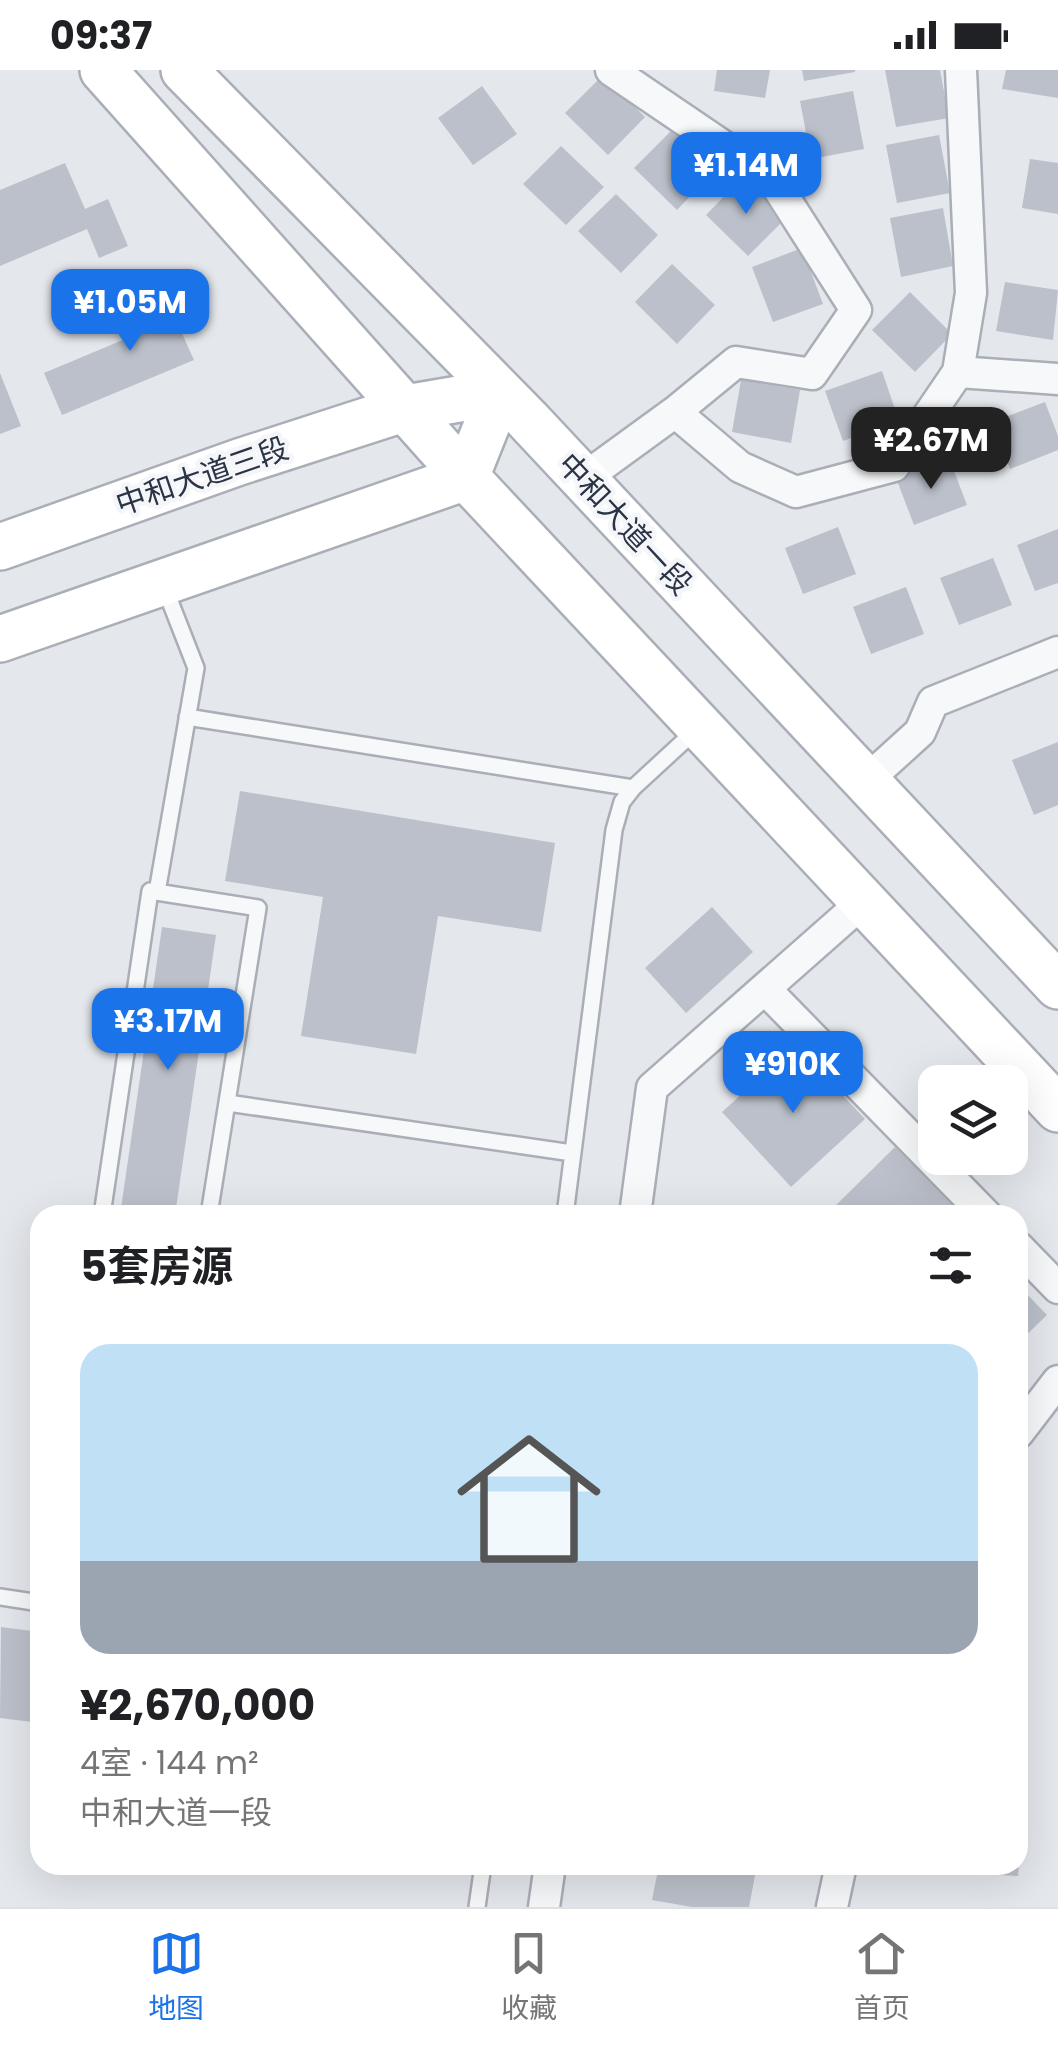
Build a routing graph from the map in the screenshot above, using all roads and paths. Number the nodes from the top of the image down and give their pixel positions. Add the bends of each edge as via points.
1 (103, 70) edge
2 (184, 70) edge
3 (610, 70) edge
4 (961, 70) edge
5 (958, 372) junction
6 (1058, 380) edge
7 (500, 392) junction
8 (406, 408) junction
9 (675, 412) junction
10 (466, 476) junction
11 (583, 478) junction
12 (0, 547) edge
13 (163, 582) junction
14 (0, 639) edge
15 (1058, 652) edge
16 (187, 716) junction
17 (700, 726) junction
18 (866, 781) junction
19 (633, 788) junction
20 (157, 892) junction
21 (864, 902) junction
22 (1058, 986) edge
23 (765, 989) junction
24 (228, 1103) junction
25 (1058, 1109) edge
26 (572, 1153) junction
27 (103, 1205) edge
28 (210, 1205) edge
29 (565, 1205) edge
30 (636, 1205) edge
31 (976, 1205) edge
32 (1028, 1257) edge
33 (1058, 1288) edge
34 (1058, 1381) edge
35 (1028, 1420) edge
36 (0, 1597) edge
37 (30, 1602) edge
38 (482, 1875) edge
39 (549, 1875) edge
40 (839, 1875) edge
41 (478, 1907) edge
42 (544, 1907) edge
43 (832, 1907) edge

1 - 8 main road
2 - 7 main road, 中和大道一段
3 - 9 street via 773,180 856,310 812,374 736,362
4 - 5 street via 970,293
5 - 6 street
5 - 9 street via 894,466 796,492 740,467
7 - 8 main road, 中和大道三段
7 - 10 main road
7 - 11 main road, 中和大道一段
8 - 10 main road
8 - 12 main road, 中和大道三段
9 - 11 street
10 - 13 main road
10 - 17 main road
11 - 18 main road, 中和大道一段
13 - 14 main road
13 - 16 lane via 196,668
15 - 18 street via 933,702 920,732
16 - 19 lane
16 - 20 lane
17 - 19 lane
17 - 21 main road
18 - 22 main road, 中和大道一段
19 - 26 lane via 614,830
20 - 24 lane via 258,908
20 - 27 lane via 150,891
21 - 23 street
21 - 25 main road
23 - 30 street via 652,1088
23 - 31 street
24 - 26 lane
24 - 28 lane
26 - 29 lane
32 - 33 street
34 - 35 street
36 - 37 lane
38 - 41 lane
39 - 42 street
40 - 43 street

